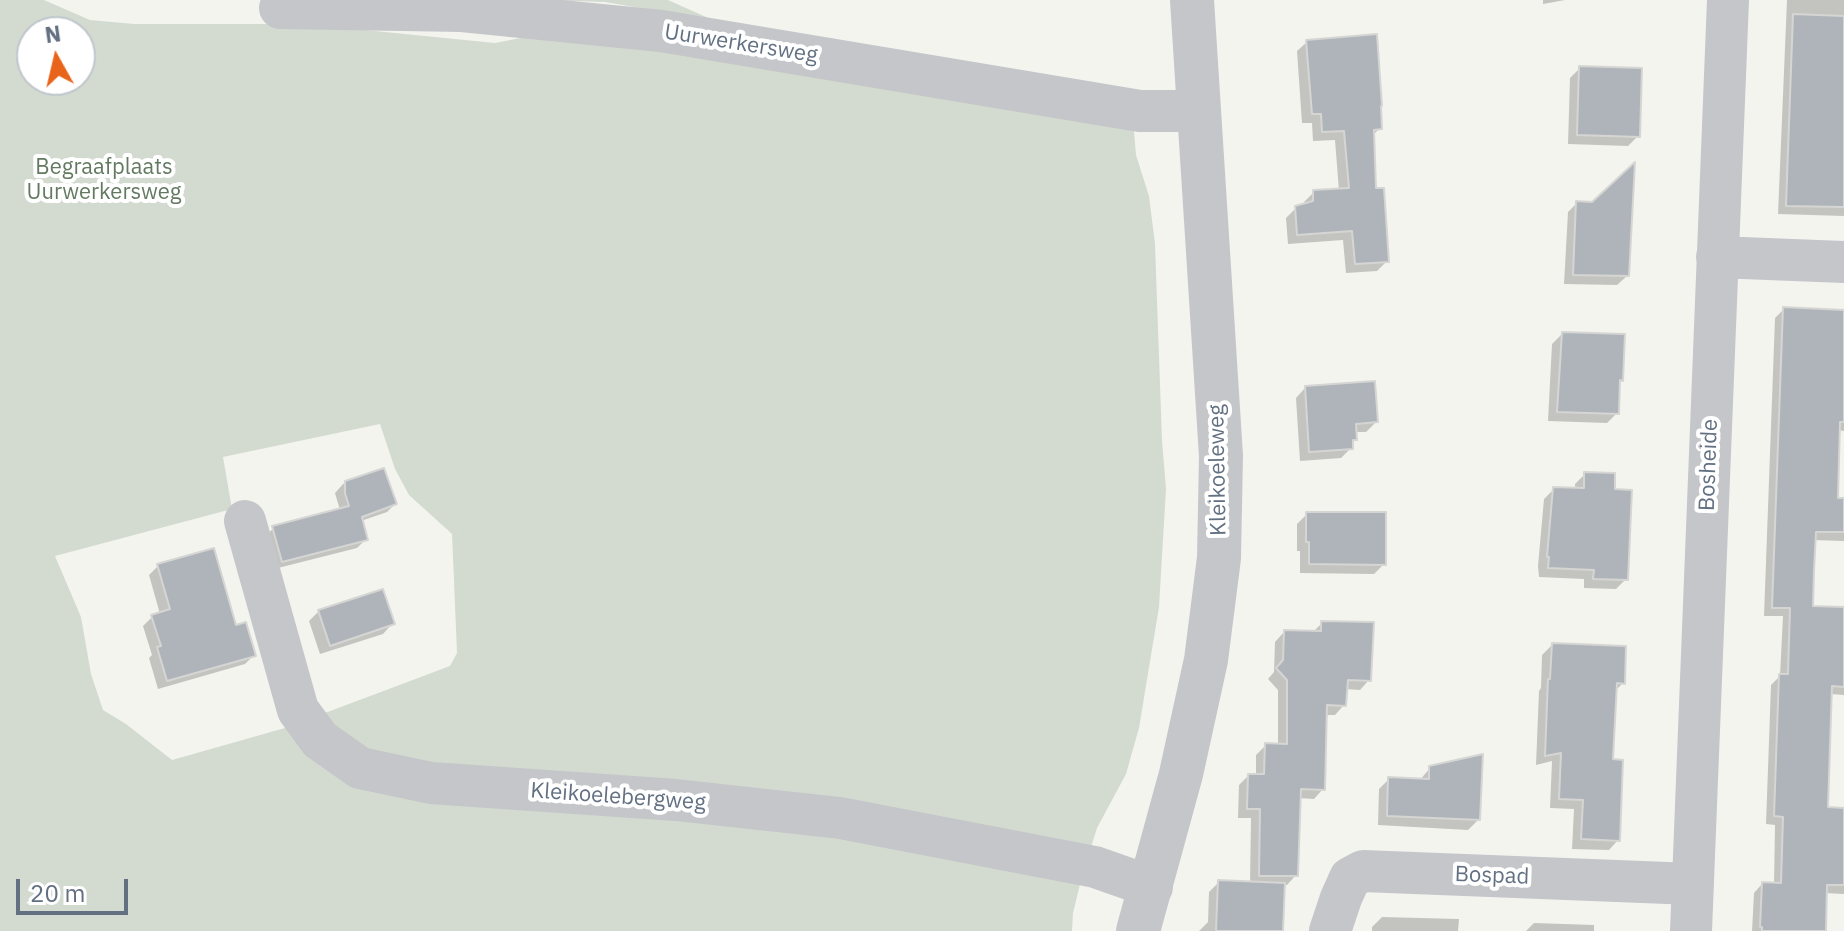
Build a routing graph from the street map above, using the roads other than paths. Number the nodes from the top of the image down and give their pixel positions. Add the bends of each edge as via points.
1 (1192, 0) edge
2 (1728, 0) edge
3 (280, 8) dead end
4 (1199, 111) junction
5 (1717, 257) junction
6 (1844, 262) edge
7 (245, 521) dead end
8 (1693, 884) junction
9 (1152, 887) junction
10 (1138, 931) edge
11 (1330, 931) edge
12 (1691, 931) edge

1 - 4 street, Kleikoeleweg
2 - 5 street, Bosheide
3 - 4 street, Uurwerkersweg via 462,11 661,31 1140,111
4 - 9 street, Kleikoeleweg via 1221,456 1219,558 1206,660
5 - 6 street
5 - 8 street, Bosheide
7 - 9 street, Kleikoelebergweg via 298,710 320,740 360,768 431,783 840,818 1095,867
8 - 11 street, Bospad via 1363,871 1350,878
8 - 12 street, Bosheide
9 - 10 street, Kleikoeleweg

